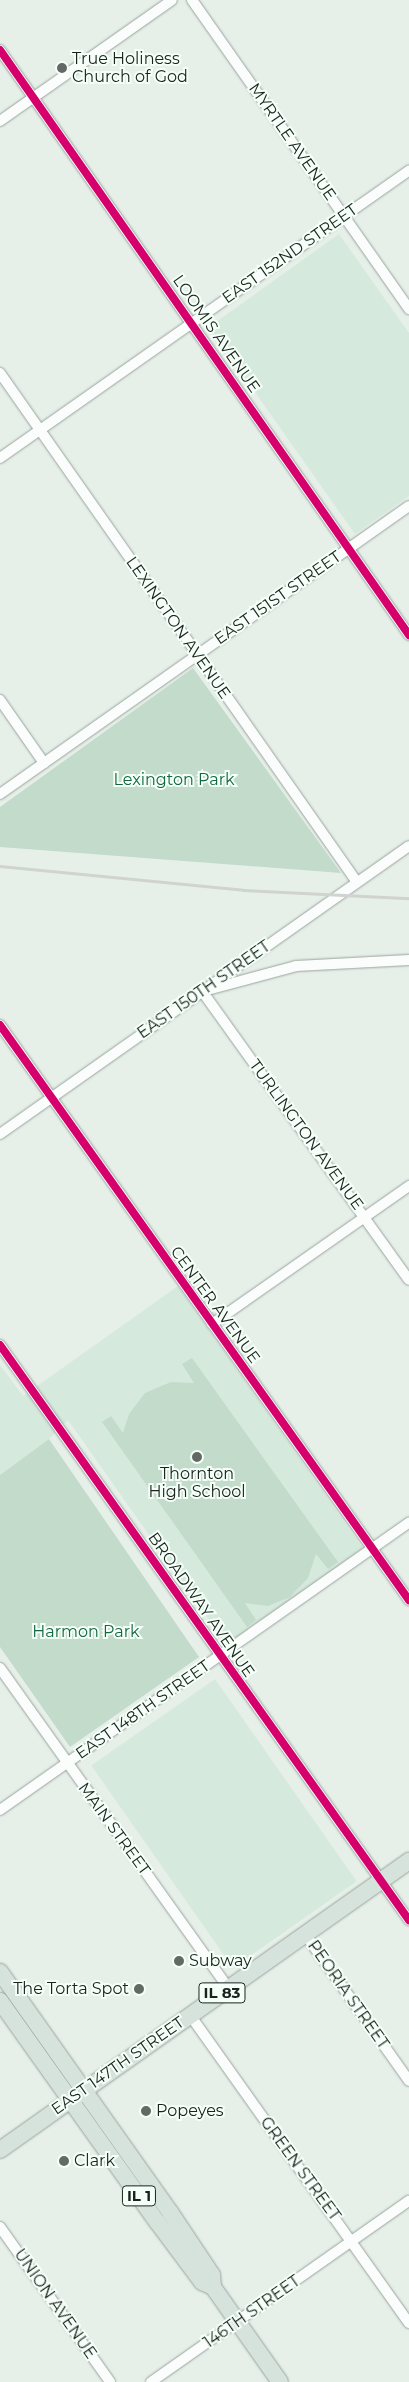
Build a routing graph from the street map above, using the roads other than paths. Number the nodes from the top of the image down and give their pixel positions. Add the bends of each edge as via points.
1 (172, 0) edge
2 (192, 0) edge
3 (0, 50) edge
4 (33, 98) junction
5 (0, 121) edge
6 (409, 171) edge
7 (344, 216) junction
8 (409, 309) edge
9 (192, 324) junction
10 (0, 373) edge
11 (40, 430) junction
12 (0, 458) edge
13 (409, 506) edge
14 (349, 548) junction
15 (409, 635) edge
16 (197, 655) junction
17 (0, 700) edge
18 (44, 763) junction
19 (0, 794) edge
20 (409, 846) edge
21 (358, 882) junction
22 (409, 960) edge
23 (202, 991) junction
24 (0, 1026) edge
25 (50, 1098) junction
26 (0, 1134) edge
27 (409, 1186) edge
28 (365, 1217) junction
29 (409, 1280) edge
30 (212, 1324) junction
31 (0, 1345) edge
32 (409, 1523) edge
33 (372, 1549) junction
34 (409, 1600) edge
35 (220, 1657) junction
36 (0, 1668) edge
37 (67, 1764) junction
38 (0, 1810) edge
39 (409, 1861) edge
40 (380, 1882) junction
41 (409, 1920) edge
42 (305, 1934) junction
43 (0, 1972) edge
44 (228, 1988) junction
45 (0, 2001) edge
46 (190, 2015) junction
47 (409, 2081) edge
48 (84, 2090) junction
49 (71, 2099) junction
50 (0, 2150) edge
51 (409, 2201) edge
52 (0, 2227) edge
53 (352, 2242) junction
54 (213, 2287) junction
55 (238, 2322) junction
56 (409, 2323) edge
57 (110, 2382) edge
58 (151, 2382) edge
59 (280, 2382) edge

1 - 4 street
2 - 7 street, MYRTLE AVENUE
3 - 4 street, LOOMIS AVENUE
4 - 5 street
4 - 9 street, LOOMIS AVENUE
6 - 7 street, EAST 152ND STREET
7 - 8 street, MYRTLE AVENUE
7 - 9 street, EAST 152ND STREET
9 - 11 street, EAST 152ND STREET
9 - 14 street, LOOMIS AVENUE
10 - 11 street, LEXINGTON AVENUE
11 - 12 street, EAST 152ND STREET
11 - 16 street, LEXINGTON AVENUE
13 - 14 street, EAST 151ST STREET
14 - 15 street, LOOMIS AVENUE
14 - 16 street, EAST 151ST STREET
16 - 18 street, EAST 151ST STREET
16 - 21 street, LEXINGTON AVENUE
17 - 18 street
18 - 19 street, EAST 151ST STREET
20 - 21 street, EAST 150TH STREET
21 - 23 street, EAST 150TH STREET
22 - 23 street via 296,966
23 - 25 street, EAST 150TH STREET
23 - 28 street, TURLINGTON AVENUE
24 - 25 street, CENTER AVENUE
25 - 26 street, EAST 150TH STREET
25 - 30 street, CENTER AVENUE
27 - 28 street
28 - 29 street, TURLINGTON AVENUE
28 - 30 street
30 - 33 street, CENTER AVENUE
31 - 35 street, BROADWAY AVENUE
32 - 33 street, EAST 148TH STREET
33 - 34 street, CENTER AVENUE
33 - 35 street, EAST 148TH STREET
35 - 37 street, EAST 148TH STREET
35 - 40 street, BROADWAY AVENUE
36 - 37 street, MAIN STREET
37 - 38 street, EAST 148TH STREET
37 - 44 street, MAIN STREET
39 - 40 main road, EAST 147TH STREET / IL 83
40 - 41 street, BROADWAY AVENUE
40 - 42 main road, EAST 147TH STREET / IL 83
42 - 44 main road, EAST 147TH STREET / IL 83
42 - 47 street, PEORIA STREET
43 - 48 main road, IL 1
44 - 46 main road, EAST 147TH STREET / IL 83
45 - 49 main road, IL 1
46 - 48 main road, EAST 147TH STREET / IL 83
46 - 53 street, GREEN STREET
48 - 49 main road, EAST 147TH STREET / IL 83
48 - 54 main road, IL 1 via 208,2269
49 - 50 main road, EAST 147TH STREET / IL 83
49 - 54 main road, IL 1 via 202,2282
51 - 53 street, 146TH STREET
52 - 57 street, UNION AVENUE
53 - 55 street, 146TH STREET
53 - 56 street, GREEN STREET
54 - 55 main road, IL 1
55 - 58 street, 146TH STREET
55 - 59 main road, IL 1

